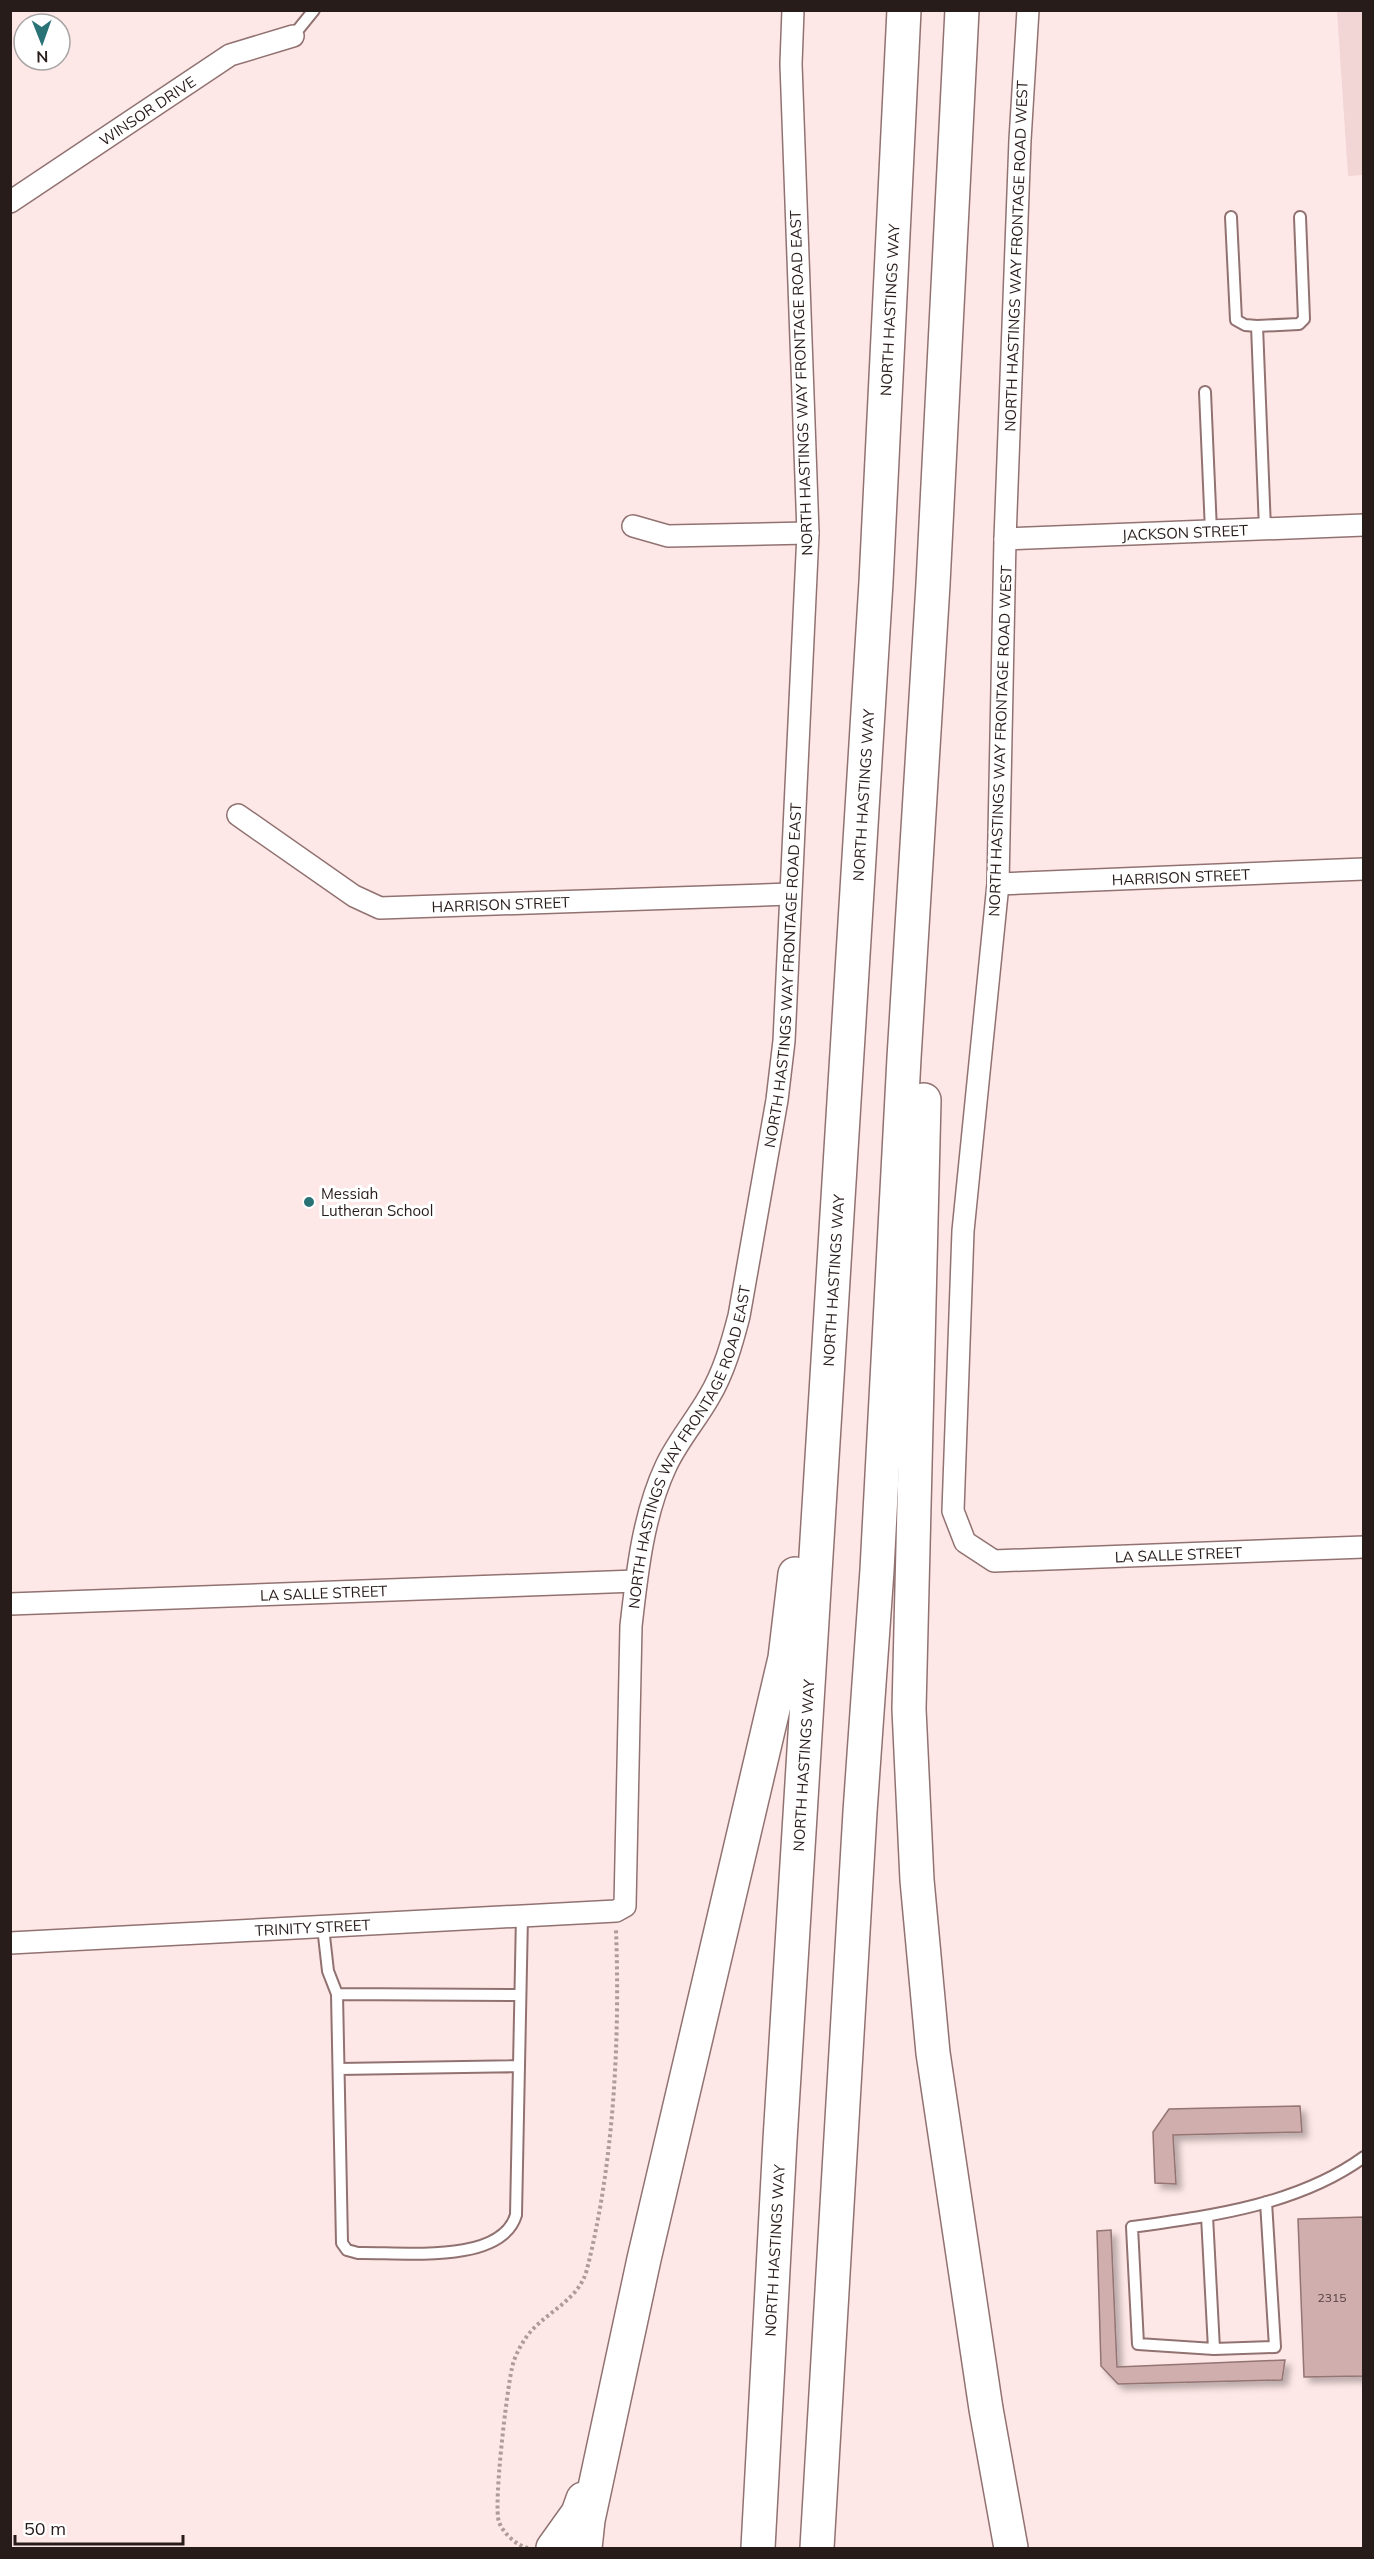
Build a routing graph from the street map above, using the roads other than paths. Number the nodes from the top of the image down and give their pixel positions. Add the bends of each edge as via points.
1 (314, 10) edge
2 (794, 10) edge
3 (904, 10) edge
4 (962, 10) edge
5 (1028, 10) edge
6 (293, 36) joint
7 (10, 202) edge
8 (1231, 217) dead end
9 (1300, 217) dead end
10 (1257, 326) junction
11 (1205, 392) dead end
12 (1364, 525) edge
13 (633, 526) dead end
14 (1265, 529) junction
15 (1211, 531) junction
16 (808, 533) junction
17 (1005, 539) junction
18 (933, 584) junction
19 (238, 815) dead end
20 (1364, 869) edge
21 (998, 884) junction
22 (790, 894) junction
23 (846, 1092) junction
24 (1364, 1547) edge
25 (994, 1561) joint
26 (636, 1581) junction
27 (10, 1604) edge
28 (616, 1911) joint
29 (522, 1916) junction
30 (323, 1926) junction
31 (10, 1943) edge
32 (337, 1994) junction
33 (520, 1995) junction
34 (519, 2066) junction
35 (339, 2069) junction
36 (1364, 2157) edge
37 (1266, 2202) junction
38 (1207, 2216) junction
39 (1214, 2349) junction
40 (607, 2435) junction
41 (553, 2548) edge
42 (585, 2548) edge
43 (758, 2548) edge
44 (817, 2548) edge
45 (1011, 2548) edge

1 - 6 lane
2 - 16 street, NORTH HASTINGS WAY FRONTAGE ROAD EAST via 791,64
3 - 23 main road, NORTH HASTINGS WAY via 876,594
4 - 18 main road
5 - 17 street, NORTH HASTINGS WAY FRONTAGE ROAD WEST
6 - 7 street, WINSOR DRIVE via 231,55
8 - 10 lane via 1236,320
9 - 10 lane via 1304,320 1299,324
10 - 14 lane
11 - 15 lane
12 - 14 street, JACKSON STREET
13 - 16 street via 668,536
14 - 15 street, JACKSON STREET
15 - 17 street, JACKSON STREET
16 - 22 street, NORTH HASTINGS WAY FRONTAGE ROAD EAST
17 - 21 street, NORTH HASTINGS WAY FRONTAGE ROAD WEST
18 - 44 main road
18 - 45 main road via 928,996 909,1721 917,1880 933,2053 986,2409
19 - 22 street, HARRISON STREET via 354,896 380,908
20 - 21 street, HARRISON STREET
21 - 25 street, NORTH HASTINGS WAY FRONTAGE ROAD WEST via 963,1231 952,1511 965,1542
22 - 26 street, NORTH HASTINGS WAY FRONTAGE ROAD EAST via 784,1041 740,1316 711,1395 667,1464 653,1496
23 - 40 main road via 785,1658 644,2259
23 - 43 main road, NORTH HASTINGS WAY
24 - 25 street, LA SALLE STREET
26 - 27 street, LA SALLE STREET
26 - 28 street, NORTH HASTINGS WAY FRONTAGE ROAD EAST via 631,1626 627,1900
28 - 29 street, TRINITY STREET
29 - 30 street, TRINITY STREET
29 - 33 lane
30 - 31 street, TRINITY STREET
30 - 32 lane via 328,1971
32 - 33 lane
32 - 35 lane
33 - 34 lane
34 - 35 lane
34 - 35 lane via 513,2226 499,2240 470,2251 442,2252 358,2253 347,2250 342,2243
36 - 37 lane via 1340,2174
37 - 38 lane
37 - 39 lane via 1275,2347
38 - 39 lane
38 - 39 lane via 1132,2227 1133,2251 1138,2343
40 - 41 main road via 578,2513
40 - 42 main road

